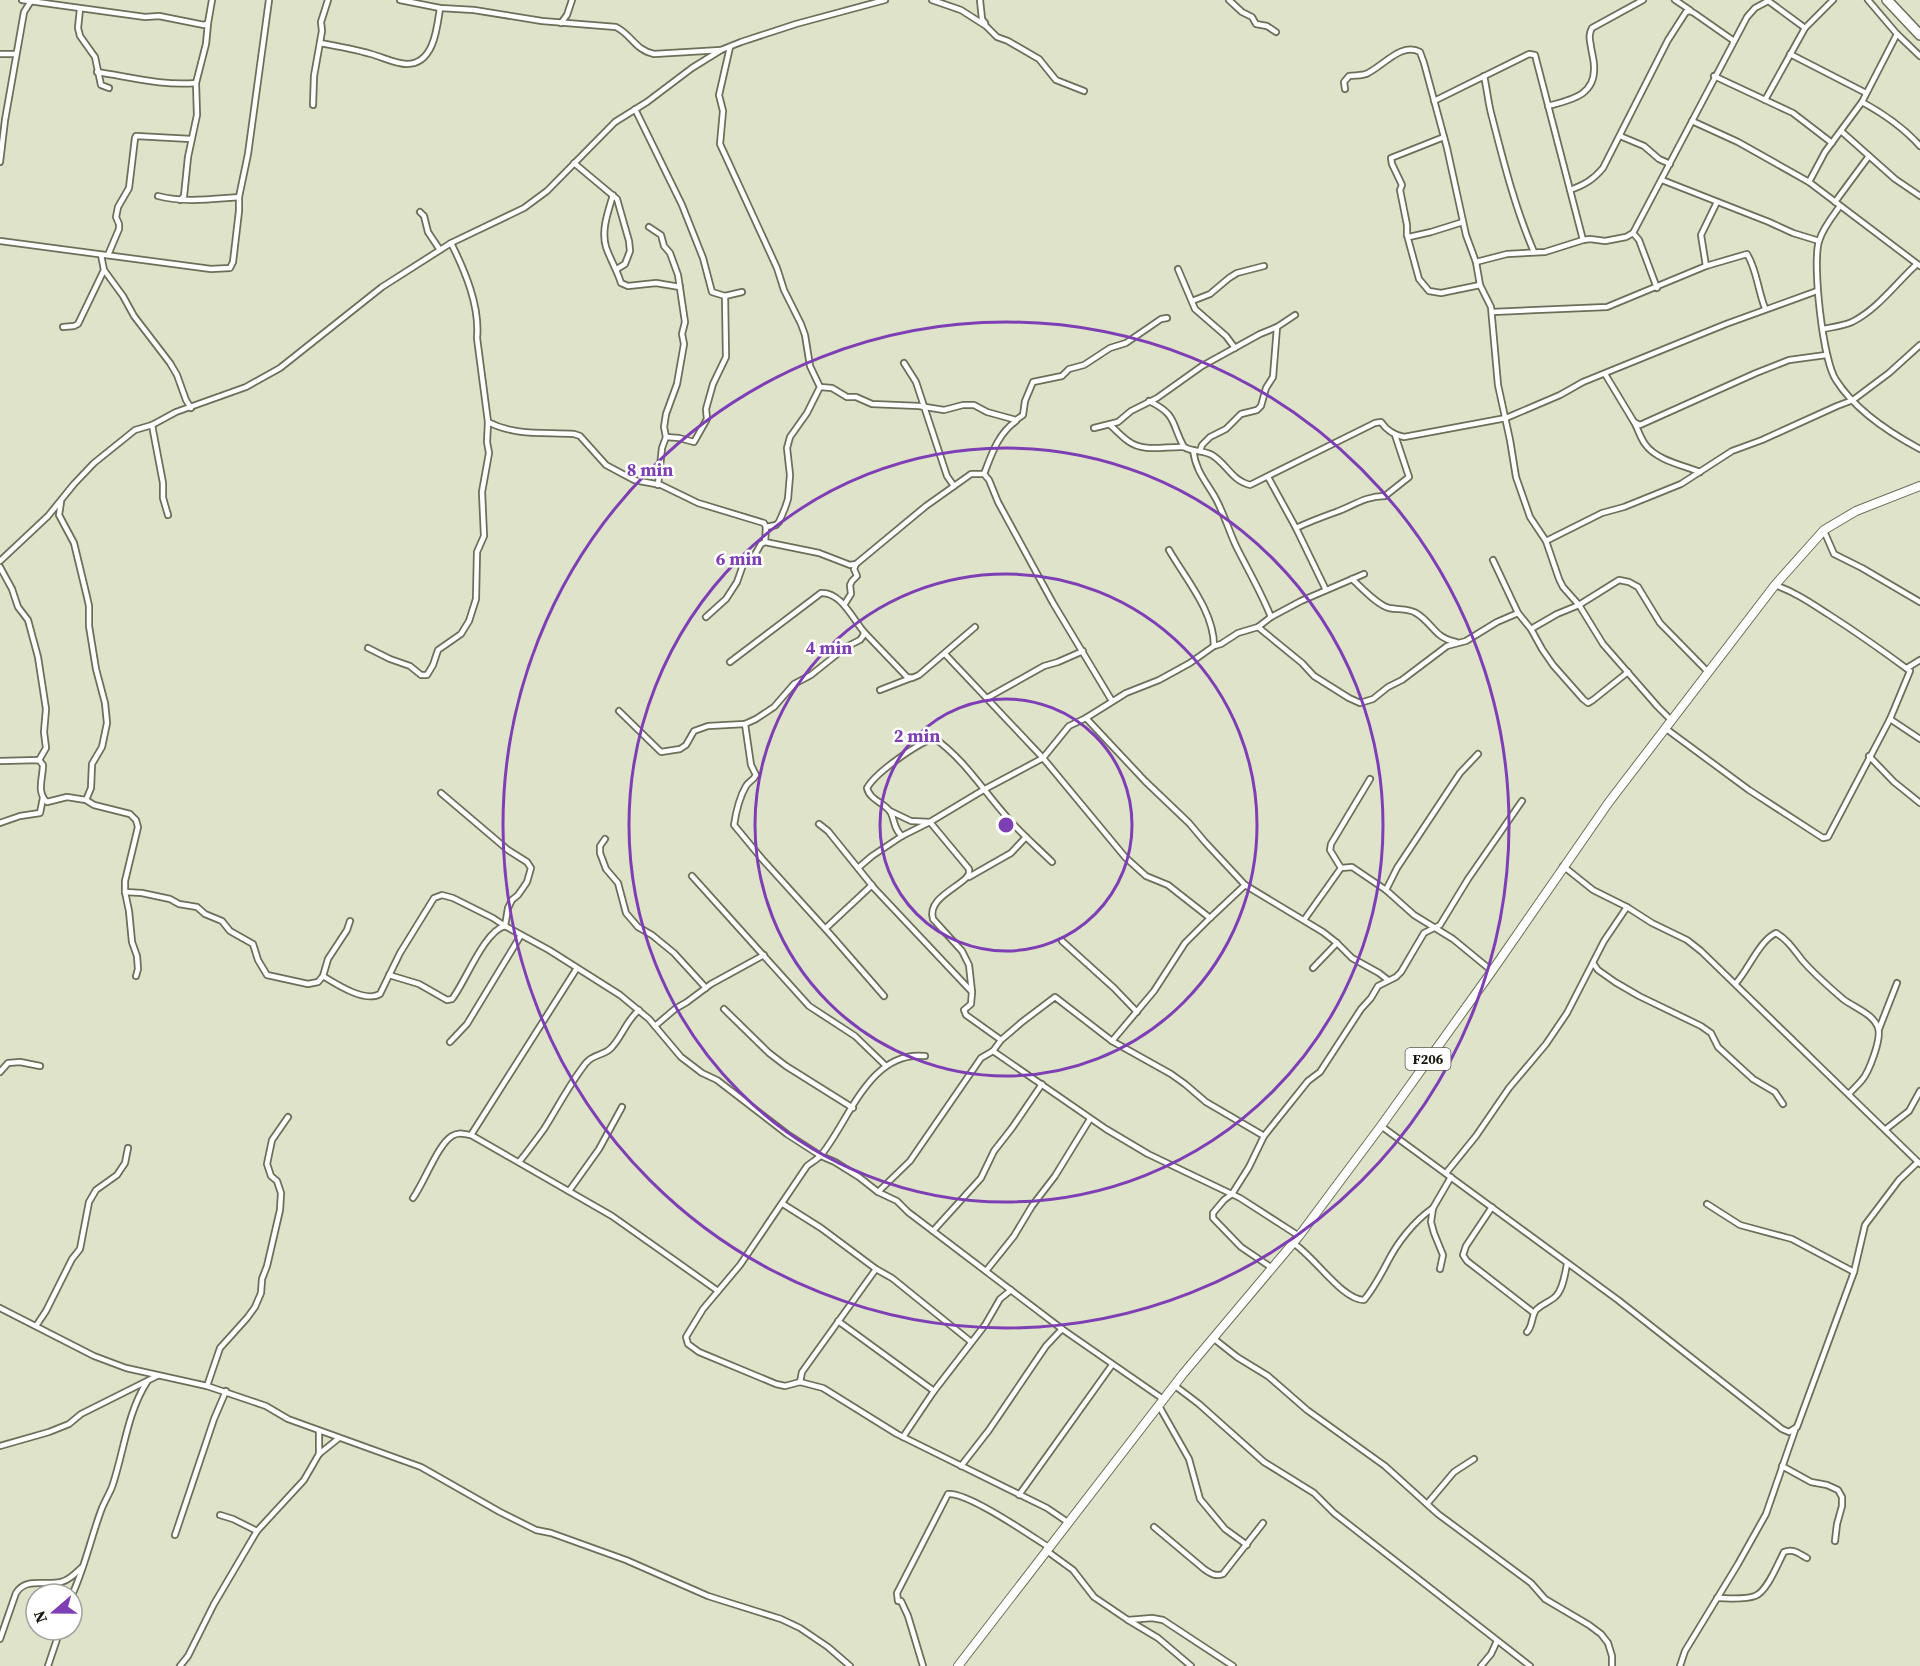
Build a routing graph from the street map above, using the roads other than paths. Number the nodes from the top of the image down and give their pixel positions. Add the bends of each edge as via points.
1 (22, 0) edge
2 (212, 0) edge
3 (269, 0) edge
4 (328, 0) edge
5 (400, 0) edge
6 (573, 0) edge
7 (885, 0) edge
8 (932, 0) edge
9 (980, 0) edge
10 (1229, 0) edge
11 (1643, 0) edge
12 (1675, 0) edge
13 (1767, 0) edge
14 (1833, 0) edge
15 (1868, 0) edge
16 (1887, 0) edge
17 (31, 1) edge
18 (440, 8) junction
19 (80, 9) junction
20 (1690, 10) junction
21 (208, 23) junction
22 (561, 23) junction
23 (986, 26) junction
24 (1805, 28) junction
25 (1276, 32) dead end
26 (1897, 34) junction
27 (1920, 34) edge
28 (1734, 41) junction
29 (320, 43) junction
30 (730, 47) junction
31 (721, 50) junction
32 (0, 54) edge
33 (16, 54) junction
34 (1790, 54) junction
35 (1920, 56) edge
36 (97, 72) junction
37 (1484, 76) junction
38 (1714, 76) junction
39 (196, 83) junction
40 (109, 88) dead end
41 (1344, 89) dead end
42 (1084, 91) dead end
43 (1866, 93) junction
44 (1765, 100) junction
45 (1434, 101) junction
46 (1862, 102) junction
47 (313, 105) dead end
48 (1548, 106) junction
49 (635, 109) junction
50 (1692, 121) junction
51 (1841, 131) junction
52 (1620, 136) junction
53 (1444, 137) junction
54 (191, 139) junction
55 (1832, 143) junction
56 (1920, 147) edge
57 (1869, 156) junction
58 (0, 162) edge
59 (574, 164) junction
60 (1670, 164) junction
61 (1662, 180) junction
62 (1809, 182) junction
63 (1570, 190) junction
64 (613, 195) junction
65 (158, 196) dead end
66 (1920, 196) edge
67 (239, 197) junction
68 (180, 200) junction
69 (1717, 202) junction
70 (1835, 202) junction
71 (1840, 207) junction
72 (420, 212) dead end
73 (1463, 222) junction
74 (649, 227) dead end
75 (1633, 232) junction
76 (1407, 235) junction
77 (1583, 240) junction
78 (0, 241) edge
79 (1819, 241) junction
80 (451, 243) junction
81 (440, 250) junction
82 (1534, 252) junction
83 (101, 255) junction
84 (108, 255) junction
85 (1476, 262) junction
86 (1919, 265) edge
87 (1264, 266) dead end
88 (1706, 266) junction
89 (617, 269) junction
90 (1178, 269) dead end
91 (104, 270) junction
92 (1480, 285) junction
93 (680, 287) junction
94 (1657, 288) junction
95 (1817, 291) junction
96 (742, 292) dead end
97 (725, 296) junction
98 (1192, 302) junction
99 (1765, 308) junction
100 (1492, 312) junction
101 (1294, 315) dead end
102 (1167, 318) dead end
103 (63, 327) dead end
104 (1277, 327) junction
105 (1823, 329) junction
106 (1920, 345) edge
107 (1235, 348) junction
108 (1826, 355) junction
109 (904, 363) dead end
110 (1605, 374) junction
111 (820, 387) junction
112 (1853, 400) junction
113 (1149, 401) junction
114 (191, 408) junction
115 (925, 408) junction
116 (1506, 418) junction
117 (1016, 420) junction
118 (488, 422) junction
119 (1634, 422) junction
120 (152, 425) junction
121 (1110, 425) junction
122 (1094, 428) dead end
123 (1395, 435) junction
124 (666, 437) junction
125 (1184, 447) junction
126 (1193, 450) junction
127 (1920, 450) edge
128 (1200, 451) junction
129 (1700, 472) junction
130 (984, 474) junction
131 (1268, 477) junction
132 (658, 484) junction
133 (954, 486) junction
134 (1920, 486) edge
135 (61, 502) junction
136 (168, 515) dead end
137 (766, 527) junction
138 (1296, 528) junction
139 (1824, 530) junction
140 (1546, 541) junction
141 (765, 542) junction
142 (1169, 549) dead end
143 (1493, 560) dead end
144 (0, 561) edge
145 (855, 564) junction
146 (0, 567) edge
147 (1364, 574) dead end
148 (1352, 579) junction
149 (1775, 585) junction
150 (1326, 590) junction
151 (1920, 602) edge
152 (844, 605) junction
153 (1579, 605) junction
154 (1518, 613) junction
155 (706, 617) dead end
156 (1271, 617) junction
157 (975, 627) dead end
158 (1258, 627) junction
159 (1531, 629) junction
160 (864, 632) junction
161 (1466, 641) junction
162 (1214, 646) junction
163 (368, 648) dead end
164 (1083, 651) junction
165 (945, 654) junction
166 (1920, 660) edge
167 (730, 662) dead end
168 (1907, 668) junction
169 (1628, 672) junction
170 (1708, 672) junction
171 (912, 678) junction
172 (880, 690) dead end
173 (987, 698) junction
174 (1112, 701) junction
175 (619, 711) dead end
176 (1086, 718) junction
177 (1890, 719) junction
178 (1671, 720) junction
179 (745, 724) junction
180 (1665, 728) junction
181 (1920, 739) edge
182 (1478, 754) dead end
183 (1869, 756) junction
184 (1043, 758) junction
185 (39, 760) junction
186 (0, 761) edge
187 (1370, 778) dead end
188 (985, 789) junction
189 (441, 793) dead end
190 (43, 798) junction
191 (86, 800) junction
192 (1522, 801) dead end
193 (1920, 803) edge
194 (890, 811) junction
195 (930, 822) junction
196 (0, 823) edge
197 (819, 824) dead end
198 (902, 836) junction
199 (1026, 837) junction
200 (605, 839) dead end
201 (1052, 861) dead end
202 (1563, 866) junction
203 (858, 868) junction
204 (1341, 868) junction
205 (692, 876) dead end
206 (966, 878) junction
207 (872, 885) junction
208 (1245, 885) junction
209 (1386, 890) junction
210 (125, 892) junction
211 (1627, 907) junction
212 (1210, 918) junction
213 (1304, 920) junction
214 (350, 921) dead end
215 (505, 926) junction
216 (1433, 927) junction
217 (826, 928) junction
218 (521, 935) junction
219 (1062, 941) dead end
220 (1337, 943) junction
221 (764, 955) junction
222 (1593, 963) junction
223 (578, 968) junction
224 (1313, 968) dead end
225 (1492, 970) junction
226 (389, 975) junction
227 (136, 976) dead end
228 (323, 976) junction
229 (1388, 980) junction
230 (1736, 983) junction
231 (1897, 983) dead end
232 (706, 988) junction
233 (972, 992) junction
234 (884, 996) dead end
235 (724, 1009) dead end
236 (639, 1010) junction
237 (1137, 1012) junction
238 (655, 1026) junction
239 (1879, 1029) junction
240 (1001, 1040) junction
241 (1113, 1041) junction
242 (450, 1042) dead end
243 (993, 1051) junction
244 (925, 1056) dead end
245 (40, 1066) dead end
246 (886, 1066) junction
247 (0, 1072) edge
248 (1042, 1084) junction
249 (1920, 1093) edge
250 (1849, 1094) junction
251 (1783, 1104) dead end
252 (622, 1107) dead end
253 (853, 1108) junction
254 (288, 1117) dead end
255 (1090, 1119) junction
256 (1381, 1126) junction
257 (1886, 1130) junction
258 (471, 1136) junction
259 (1264, 1136) junction
260 (128, 1148) dead end
261 (820, 1156) junction
262 (519, 1162) junction
263 (1919, 1163) edge
264 (1448, 1175) junction
265 (569, 1191) junction
266 (878, 1192) junction
267 (1232, 1194) junction
268 (413, 1198) dead end
269 (783, 1204) junction
270 (1707, 1204) dead end
271 (1492, 1207) junction
272 (1433, 1209) junction
273 (933, 1231) junction
274 (1299, 1236) junction
275 (1293, 1243) junction
276 (1567, 1264) junction
277 (1272, 1268) junction
278 (876, 1269) junction
279 (1440, 1269) dead end
280 (986, 1271) junction
281 (1854, 1272) junction
282 (1011, 1290) junction
283 (718, 1291) junction
284 (0, 1308) edge
285 (1534, 1313) junction
286 (838, 1321) junction
287 (36, 1326) junction
288 (1062, 1329) junction
289 (1527, 1332) dead end
290 (1212, 1337) junction
291 (970, 1341) junction
292 (1112, 1365) junction
293 (156, 1376) junction
294 (147, 1382) junction
295 (800, 1382) junction
296 (1174, 1385) junction
297 (207, 1386) junction
298 (226, 1391) junction
299 (934, 1391) junction
300 (1161, 1402) junction
301 (1795, 1429) junction
302 (319, 1431) junction
303 (903, 1437) junction
304 (339, 1438) junction
305 (0, 1446) edge
306 (319, 1454) junction
307 (1474, 1460) dead end
308 (961, 1466) junction
309 (1782, 1466) junction
310 (1019, 1495) junction
311 (1427, 1504) junction
312 (220, 1515) dead end
313 (1069, 1523) junction
314 (1263, 1523) dead end
315 (1154, 1527) dead end
316 (257, 1532) junction
317 (174, 1535) dead end
318 (1835, 1541) dead end
319 (1247, 1545) junction
320 (1048, 1550) junction
321 (1807, 1558) dead end
322 (83, 1566) junction
323 (77, 1582) edge
324 (1717, 1598) junction
325 (1128, 1620) junction
326 (0, 1639) edge
327 (1497, 1641) junction
328 (56, 1642) edge
329 (183, 1665) edge
330 (48, 1666) edge
331 (850, 1666) edge
332 (923, 1666) edge
333 (958, 1666) edge
334 (1191, 1666) edge
335 (1233, 1666) edge
336 (1480, 1666) edge
337 (1530, 1666) edge
338 (1612, 1666) edge
339 (1680, 1666) edge

1 - 17 street
2 - 21 street
3 - 67 street
4 - 29 street
5 - 18 street
6 - 22 street
7 - 30 street
8 - 23 street via 961,10
9 - 23 street
10 - 25 street via 1256,24
11 - 48 street via 1592,28 1589,36 1595,68 1587,90 1581,96
12 - 20 street
13 - 24 street
13 - 28 street via 1747,16
14 - 24 street
15 - 26 street
16 - 27 highway
17 - 19 street
17 - 33 street via 24,12
18 - 22 street
18 - 29 street via 430,49 420,61 406,65
19 - 21 street
19 - 36 street via 80,36 95,57
20 - 28 street
20 - 52 street via 1668,40
21 - 39 street
22 - 31 street via 616,27 644,52 654,54
23 - 42 street via 997,37 1039,59 1056,80
24 - 34 street
26 - 35 street
26 - 43 street
28 - 38 street
29 - 47 street
30 - 31 street
30 - 111 street via 719,95 723,111 720,144 801,324 810,366
31 - 49 street
32 - 33 street
33 - 58 street
34 - 43 street
34 - 44 street
36 - 39 street via 137,80
36 - 40 street via 101,85
37 - 45 street
37 - 48 street via 1529,54 1536,55
37 - 82 street via 1510,184
38 - 44 street
38 - 50 street
39 - 54 street via 197,115
41 - 45 street via 1349,76 1368,73 1403,50 1412,49 1422,56
43 - 46 street
44 - 55 street via 1793,113
45 - 53 street
46 - 51 street
46 - 56 street via 1913,137
48 - 63 street
49 - 59 street via 615,122
49 - 97 street via 686,215 712,292
50 - 60 street
50 - 62 street
51 - 55 street
51 - 57 street
52 - 60 street via 1644,146
52 - 63 street via 1604,168 1593,180
53 - 73 street
53 - 76 street via 1391,158 1402,185
54 - 68 street via 184,196
54 - 84 street via 136,136 129,188 118,207 119,229
55 - 62 street
57 - 66 street
57 - 70 street
59 - 64 street
59 - 80 street via 524,208
60 - 61 street
61 - 69 street
61 - 75 street
62 - 70 street
63 - 77 street
64 - 89 street via 603,234
64 - 89 street via 630,252 625,264
65 - 68 street
67 - 68 street
67 - 84 street via 230,268 211,269
69 - 79 street
69 - 88 street via 1701,235
70 - 71 street
71 - 79 street
71 - 86 street
72 - 81 street
73 - 76 street
73 - 85 street
74 - 93 street via 661,235
75 - 77 street via 1605,241
75 - 94 street
76 - 92 street via 1419,279 1429,291 1444,293
77 - 82 street
78 - 83 street
79 - 95 street
80 - 81 street
80 - 118 street via 479,325 477,338
81 - 114 street via 382,287 280,368 246,387
82 - 85 street
83 - 84 street
83 - 91 street
85 - 92 street
86 - 105 street via 1861,316
87 - 98 street via 1237,273 1210,294
88 - 94 street
88 - 99 street via 1747,254
89 - 93 street via 621,283 628,286 656,283
90 - 98 street
91 - 103 street via 78,324
91 - 114 street via 170,363
92 - 100 street
93 - 124 street via 684,344 677,384 666,414
94 - 100 street via 1607,307
95 - 99 street
95 - 105 street
96 - 97 street
97 - 124 street via 726,357 713,384 707,419 694,442
98 - 107 street via 1194,309
99 - 110 street
100 - 116 street via 1498,386
101 - 104 street
102 - 117 street via 1062,376 1033,382 1023,415
104 - 107 street
104 - 128 street via 1273,377 1261,406 1241,414 1202,444
105 - 108 street
106 - 112 street
107 - 113 street
108 - 112 street via 1837,382
108 - 119 street via 1789,360 1640,425
109 - 115 street
110 - 116 street
110 - 119 street
111 - 115 street via 872,404
111 - 137 street via 790,437 785,508 776,525
112 - 127 street via 1878,424
112 - 129 street via 1732,451
113 - 121 street
113 - 125 street via 1168,412
114 - 120 street
115 - 117 street via 944,410 974,405
115 - 133 street via 947,476
116 - 123 street via 1404,437
116 - 140 street via 1515,477 1530,517
117 - 130 street via 995,445
118 - 132 street via 502,429 528,433 580,436 606,465 634,480
118 - 163 street via 489,453 482,492 484,536 477,552 476,599 469,621 461,634 438,650 427,675
119 - 129 street via 1653,452
120 - 135 street via 135,430 104,454
120 - 136 street
121 - 122 street
121 - 125 street via 1140,447
123 - 131 street via 1381,422 1375,423
123 - 138 street via 1409,477 1385,496 1358,501
124 - 132 street
125 - 126 street
126 - 128 street
126 - 156 street via 1199,473 1217,500
128 - 131 street via 1212,455 1240,483 1250,486
129 - 140 street via 1681,484 1602,513
130 - 133 street via 971,474
130 - 164 street
131 - 138 street
132 - 137 street via 698,503 756,519
133 - 145 street
134 - 139 main road, F206 via 1856,511
135 - 144 street
135 - 191 street via 59,515 74,543 87,597 107,723 102,747 92,764
137 - 141 street
138 - 150 street
139 - 149 main road, F206
139 - 151 street via 1834,554
140 - 153 street via 1563,587
141 - 145 street
141 - 155 street via 743,565 726,599
142 - 162 street via 1202,605
143 - 154 street
145 - 152 street via 857,576
146 - 185 street via 28,620 38,657 46,715 46,748
147 - 148 street
148 - 150 street
148 - 161 street via 1384,606 1414,612 1446,640
149 - 168 street via 1792,591
149 - 170 main road, F206
150 - 156 street
152 - 160 street
152 - 167 street via 822,593
153 - 159 street
153 - 169 street via 1603,644
153 - 170 street via 1619,580 1629,582 1638,587 1660,623
154 - 159 street
154 - 161 street
156 - 158 street
157 - 165 street
158 - 161 street via 1314,676 1360,703 1373,699 1447,646
158 - 162 street
159 - 169 street via 1553,665 1588,703
160 - 171 street
160 - 179 street via 860,640 794,684 774,707
162 - 174 street via 1159,680
164 - 173 street via 1044,666
164 - 174 street
165 - 171 street
165 - 173 street
166 - 168 street
168 - 177 street via 1909,674
169 - 178 street
170 - 178 main road, F206
171 - 172 street
173 - 184 street
174 - 176 street
175 - 179 street via 661,752 680,749 694,731 708,726
176 - 184 street via 1069,726
176 - 208 street
177 - 181 street
177 - 183 street
178 - 180 main road, F206
179 - 217 street via 756,775 736,808 734,825
180 - 183 street via 1823,838 1828,837
180 - 202 main road, F206
182 - 209 street via 1460,773
183 - 193 street
184 - 188 street
184 - 212 street via 1125,857 1146,876 1168,885
185 - 186 street
185 - 190 street via 43,765
187 - 204 street via 1331,844 1330,850
188 - 194 street via 934,738 869,784 869,795
188 - 195 street
188 - 199 street
189 - 215 street via 531,868 527,882 508,908
190 - 191 street via 46,802
190 - 196 street via 40,813
191 - 210 street via 130,814 136,820 138,827
192 - 216 street via 1440,925
194 - 195 street via 911,821
194 - 198 street
195 - 198 street
195 - 206 street via 969,868
197 - 203 street
198 - 203 street
199 - 201 street
199 - 206 street via 1011,854
200 - 232 street via 600,853 606,869 618,883 626,913 638,927 674,953
202 - 211 street via 1593,890
202 - 225 main road, F206
203 - 207 street
204 - 209 street via 1352,867
204 - 213 street
205 - 221 street
206 - 233 street via 932,906 931,913 969,964
207 - 217 street
207 - 233 street
208 - 212 street
208 - 213 street
209 - 216 street
210 - 227 street via 137,956
210 - 228 street via 198,907 222,921 230,931 253,944 267,975 308,984
211 - 222 street
211 - 230 street via 1687,940
212 - 237 street via 1185,943
213 - 220 street
214 - 228 street via 328,959
215 - 218 street
215 - 226 street via 481,949 452,999
215 - 226 street via 453,898 434,898
216 - 225 street
216 - 229 street via 1424,933 1401,972
217 - 234 street
218 - 223 street
218 - 242 street via 467,1024
219 - 237 street
220 - 224 street
220 - 229 street via 1352,958
221 - 232 street
221 - 246 street via 809,1006 855,1036
222 - 251 street via 1615,982 1711,1033 1718,1047 1753,1079 1775,1092
222 - 264 street via 1546,1044 1509,1088
223 - 236 street
223 - 258 street
225 - 256 main road, F206
226 - 228 street via 375,997 348,990
229 - 259 street via 1378,986 1320,1072 1308,1081
230 - 239 street via 1776,933
230 - 250 street
231 - 239 street
232 - 238 street
233 - 240 street via 971,1004 964,1010 966,1015
235 - 253 street via 769,1053
236 - 238 street
236 - 262 street via 630,1017 610,1050 588,1060
237 - 241 street
238 - 261 street via 681,1057
239 - 250 street via 1868,1070
240 - 241 street via 1055,997
240 - 243 street
241 - 259 street
243 - 248 street
243 - 266 street via 981,1058 910,1161
244 - 246 street via 904,1056
245 - 247 street via 8,1063
246 - 253 street via 870,1080
248 - 255 street
248 - 273 street via 994,1151 981,1178
249 - 257 street via 1909,1111
250 - 257 street
252 - 265 street
253 - 261 street
254 - 297 street via 272,1140 267,1164 281,1193 261,1293 247,1318 220,1348
255 - 267 street via 1148,1154
255 - 280 street via 1014,1236
256 - 264 street
256 - 274 main road, F206
257 - 263 street
258 - 262 street
258 - 268 street via 460,1133 450,1137
259 - 267 street
260 - 287 street via 117,1175 96,1190 88,1202 80,1249
261 - 266 street
261 - 269 street via 807,1166
262 - 265 street
263 - 281 street via 1899,1180 1865,1224
264 - 271 street
264 - 272 street
265 - 283 street via 612,1216
266 - 273 street via 897,1201
267 - 274 street
267 - 277 street via 1214,1218 1241,1247
269 - 278 street
269 - 283 street
270 - 281 street via 1740,1225 1792,1239
271 - 276 street
271 - 285 street via 1463,1256
272 - 275 street via 1417,1221 1395,1248 1364,1300 1356,1300 1340,1288
272 - 279 street via 1431,1222 1443,1255
273 - 280 street
274 - 275 main road, F206
275 - 277 main road, F206
276 - 285 street via 1557,1296
276 - 301 street via 1782,1429
277 - 290 main road, F206
278 - 286 street
278 - 291 street
280 - 282 street
281 - 301 street
282 - 288 street
282 - 291 street
283 - 295 street via 686,1337 688,1344 776,1384
284 - 287 street
285 - 289 street
286 - 295 street via 802,1372
286 - 299 street
287 - 293 street via 94,1356
288 - 292 street
288 - 308 street
290 - 296 main road, F206
290 - 311 street via 1385,1466
291 - 299 street
292 - 300 street
292 - 310 street
293 - 294 street
293 - 297 street
294 - 305 street via 81,1414 69,1424
294 - 322 street via 139,1394 112,1488
295 - 303 street via 823,1388
296 - 300 main road, F206
296 - 327 street via 1264,1462 1314,1493
297 - 298 street
298 - 302 street
298 - 317 street
299 - 303 street
300 - 313 main road, F206
300 - 319 street via 1189,1459 1200,1498 1226,1529
301 - 309 street
302 - 304 street
302 - 306 street
303 - 308 street
304 - 306 street
304 - 331 street via 421,1467 536,1530 626,1560 708,1596 781,1619 810,1634
306 - 316 street via 304,1480
307 - 311 street via 1454,1472
308 - 310 street
309 - 318 street via 1811,1482 1838,1490 1842,1506
309 - 324 street via 1766,1514
310 - 313 street
311 - 338 street via 1531,1583 1545,1599 1601,1634 1608,1643
312 - 316 street
313 - 320 main road, F206
314 - 319 street
315 - 319 street via 1192,1560 1218,1576
316 - 329 street
320 - 325 street via 1073,1570 1094,1597
320 - 332 street via 1008,1520 948,1494 897,1593
320 - 333 main road, F206
321 - 324 street via 1789,1550 1784,1552 1759,1593
322 - 323 street
322 - 326 street via 58,1583 20,1587
324 - 339 street
325 - 334 street via 1158,1638
325 - 335 street via 1163,1620
327 - 336 street
327 - 337 street
328 - 330 street

